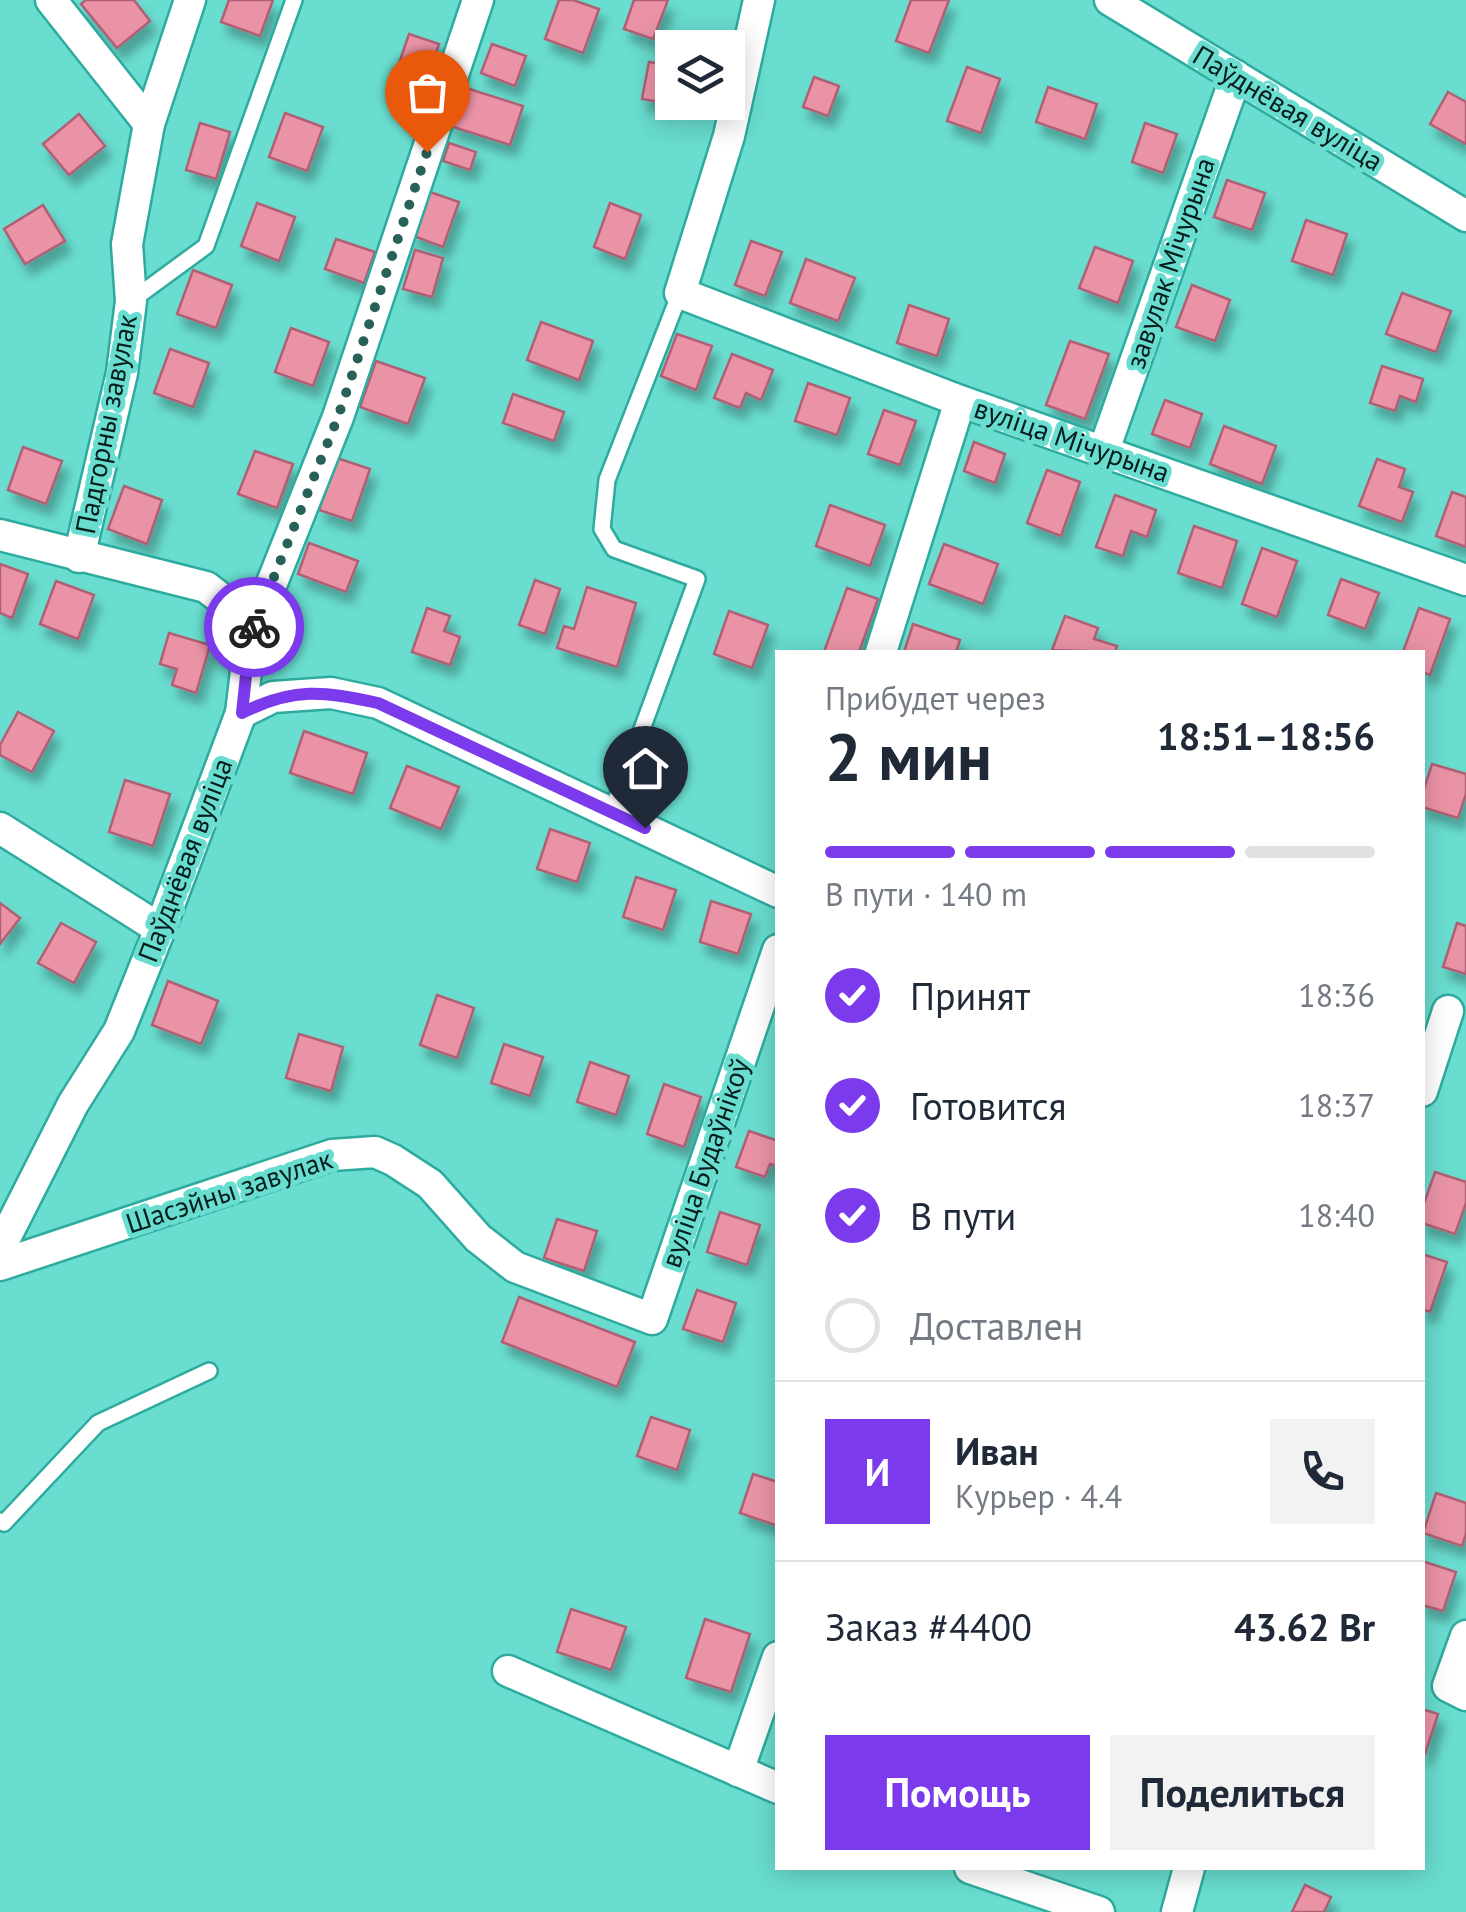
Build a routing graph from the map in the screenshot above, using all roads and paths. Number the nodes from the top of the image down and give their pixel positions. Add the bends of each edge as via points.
1 (52, 0) edge
2 (190, 0) edge
3 (294, 0) edge
4 (478, 0) edge
5 (760, 0) edge
6 (1110, 0) edge
7 (1236, 76) junction
8 (149, 124) junction
9 (1466, 216) edge
10 (680, 292) junction
11 (131, 301) junction
12 (960, 401) junction
13 (1104, 450) junction
14 (0, 536) edge
15 (79, 556) junction
16 (1466, 580) edge
17 (250, 638) junction
18 (882, 650) edge
19 (242, 713) junction
20 (612, 811) junction
21 (0, 828) edge
22 (775, 891) edge
23 (160, 928) junction
24 (775, 959) edge
25 (1446, 1010) edge
26 (1425, 1081) edge
27 (0, 1248) edge
28 (0, 1265) edge
29 (652, 1319) joint
30 (209, 1371) dead end
31 (0, 1521) edge
32 (1466, 1636) edge
33 (775, 1666) edge
34 (508, 1671) dead end
35 (1457, 1690) edge
36 (738, 1771) junction
37 (775, 1787) edge
38 (976, 1870) edge
39 (1189, 1870) edge
40 (1100, 1912) edge
41 (1177, 1912) edge

1 - 8 street
2 - 8 street, Падгорны завулак
3 - 11 lane via 206,246
4 - 17 street, Паўднёвая вуліца via 338,417
5 - 10 street via 730,136
6 - 7 street, Паўднёвая вуліца
7 - 9 street, Паўднёвая вуліца
7 - 13 street, завулак Мічурына
8 - 11 street, Падгорны завулак via 127,244
10 - 12 street, вуліца Мічурына
10 - 20 lane via 607,480 602,529 614,549 696,579
11 - 15 street, Падгорны завулак via 122,373
12 - 13 street, вуліца Мічурына
12 - 18 street
13 - 16 street, вуліца Мічурына
14 - 15 street
15 - 17 street via 206,587 236,610
17 - 19 street, Паўднёвая вуліца
19 - 20 street via 273,697 312,694 378,703
19 - 23 street, Паўднёвая вуліца
20 - 22 street
21 - 23 street
23 - 27 street, Паўднёвая вуліца via 120,1031 73,1104
24 - 29 street, вуліца Будаўнікоў
25 - 26 street
28 - 29 street, Шасэйны завулак via 332,1155 374,1152 430,1184 478,1238 515,1267
30 - 31 lane via 98,1423
32 - 35 street
33 - 36 street
34 - 36 street
36 - 37 street
38 - 40 street
39 - 41 street

